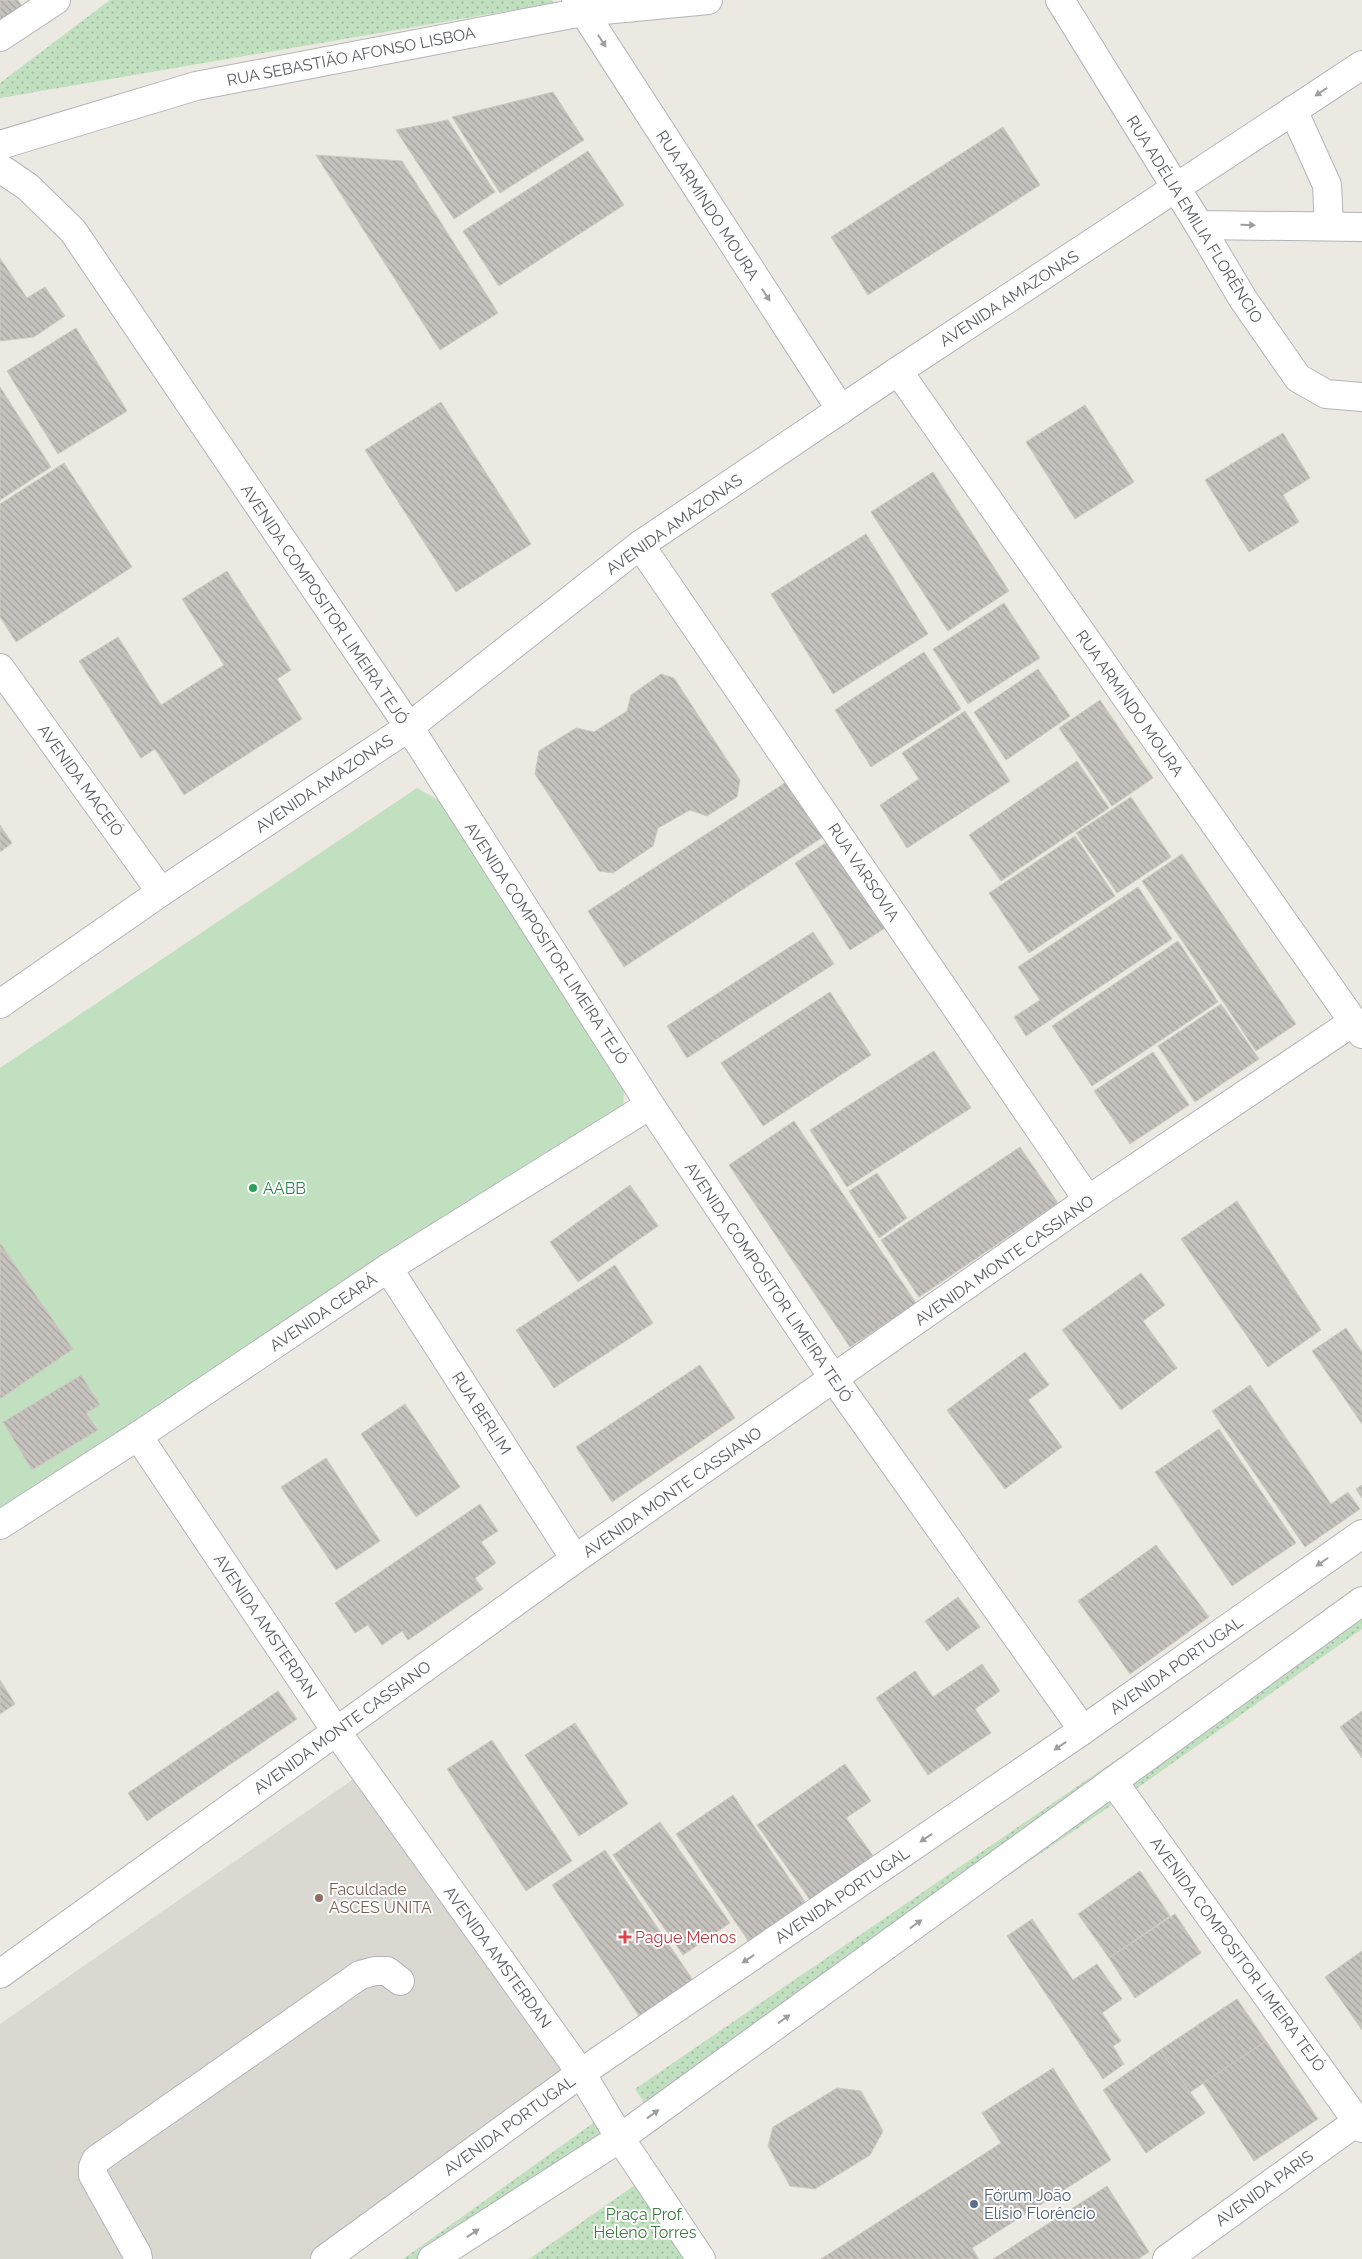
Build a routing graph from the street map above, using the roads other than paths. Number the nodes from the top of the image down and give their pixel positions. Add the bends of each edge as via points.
1 (56, 0) edge
2 (708, 0) edge
3 (1060, 0) edge
4 (580, 6) edge
5 (0, 37) edge
6 (1362, 65) edge
7 (1293, 110) junction
8 (0, 145) edge
9 (0, 168) edge
10 (1176, 188) junction
11 (1199, 225) junction
12 (1329, 226) junction
13 (1362, 227) edge
14 (898, 371) junction
15 (1362, 397) edge
16 (841, 410) junction
17 (640, 545) junction
18 (0, 668) edge
19 (409, 727) junction
20 (161, 892) junction
21 (0, 1004) edge
22 (1357, 1028) edge
23 (650, 1105) junction
24 (1088, 1200) junction
25 (388, 1268) junction
26 (834, 1379) junction
27 (138, 1436) junction
28 (0, 1525) edge
29 (1362, 1534) edge
30 (576, 1559) junction
31 (1362, 1601) edge
32 (1083, 1730) junction
33 (336, 1731) junction
34 (1113, 1781) junction
35 (0, 1974) edge
36 (400, 1981) dead end
37 (581, 2073) junction
38 (1360, 2122) edge
39 (620, 2138) junction
40 (138, 2259) edge
41 (324, 2259) edge
42 (432, 2259) edge
43 (701, 2259) edge
44 (1167, 2259) edge

1 - 5 street
2 - 4 street, RUA SEBASTIÃO AFONSO LISBOA
3 - 10 street, RUA ADÉLIA EMILIA FLORÊNCIO
4 - 8 street, RUA SEBASTIÃO AFONSO LISBOA via 196,86
4 -> 16 street, RUA ARMINDO MOURA
6 -> 7 street, AVENIDA AMAZONAS
7 - 10 street, AVENIDA AMAZONAS
7 - 12 street via 1327,185
9 - 19 street, AVENIDA COMPOSITOR LIMEIRA TEJÓ via 28,187 72,231
10 - 11 street, RUA ADÉLIA EMILIA FLORÊNCIO
10 - 14 street, AVENIDA AMAZONAS
11 -> 12 street
11 - 15 street, RUA ADÉLIA EMILIA FLORÊNCIO via 1243,299 1298,378 1326,394
12 - 13 street
14 - 16 street, AVENIDA AMAZONAS
14 - 22 street, RUA ARMINDO MOURA
16 - 17 street, AVENIDA AMAZONAS
17 - 19 street, AVENIDA AMAZONAS
17 - 24 street, RUA VARSOVIA
18 - 20 street, AVENIDA MACEIÓ
19 - 20 street, AVENIDA AMAZONAS
19 - 23 street, AVENIDA COMPOSITOR LIMEIRA TEJÓ
20 - 21 street, AVENIDA AMAZONAS
22 - 24 street, AVENIDA MONTE CASSIANO
23 - 25 street, AVENIDA CEARÁ
23 - 26 street, AVENIDA COMPOSITOR LIMEIRA TEJÓ
24 - 26 street, AVENIDA MONTE CASSIANO
25 - 27 street, AVENIDA CEARÁ
25 - 30 street, RUA BERLIM
26 - 30 street, AVENIDA MONTE CASSIANO
26 - 32 street, AVENIDA COMPOSITOR LIMEIRA TEJÓ
27 - 28 street, AVENIDA CEARÁ
27 - 33 street, AVENIDA AMSTERDAN
29 -> 32 street, AVENIDA PORTUGAL
30 - 33 street, AVENIDA MONTE CASSIANO
31 - 34 street
32 -> 37 street, AVENIDA PORTUGAL
33 - 35 street, AVENIDA MONTE CASSIANO
33 - 37 street, AVENIDA AMSTERDAN
34 - 38 street, AVENIDA COMPOSITOR LIMEIRA TEJÓ
39 -> 34 street
36 - 40 street via 387,1971 360,1975 96,2160 93,2175
37 - 39 street, AVENIDA AMSTERDAN
37 - 41 street, AVENIDA PORTUGAL
38 - 44 street, AVENIDA PARIS
42 -> 39 street
39 - 43 street, AVENIDA AMSTERDAN

